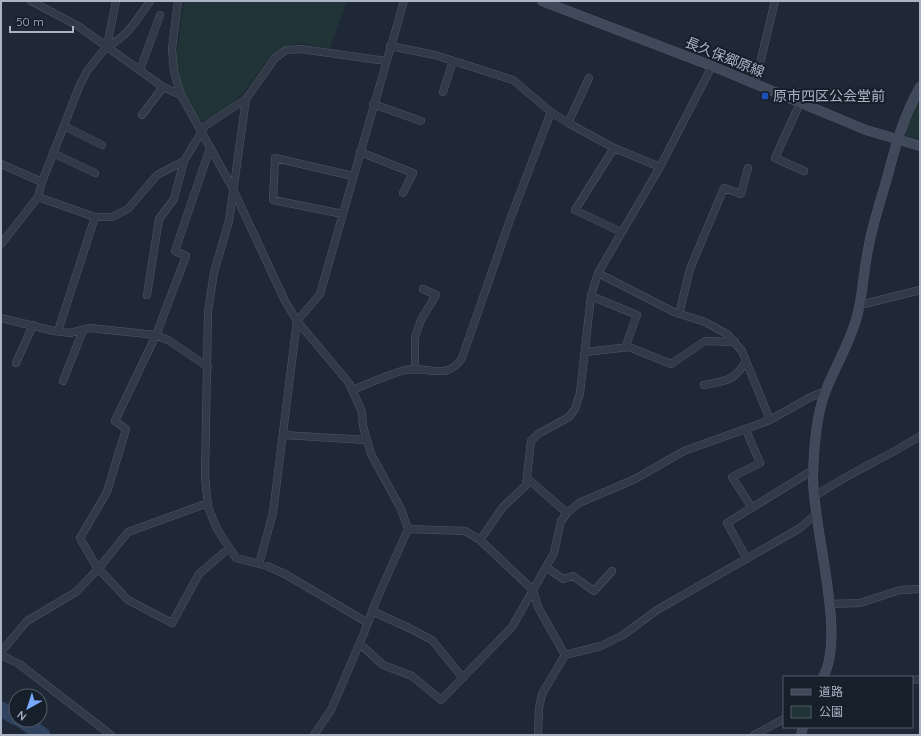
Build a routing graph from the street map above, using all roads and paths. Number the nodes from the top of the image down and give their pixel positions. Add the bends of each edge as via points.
1 (31, 1) edge
2 (116, 1) edge
3 (150, 1) edge
4 (178, 1) edge
5 (404, 1) edge
6 (542, 1) edge
7 (774, 1) edge
8 (160, 15) dead end
9 (107, 46) junction
10 (390, 46) junction
11 (453, 61) junction
12 (386, 62) junction
13 (712, 66) junction
14 (140, 70) junction
15 (589, 78) dead end
16 (755, 84) junction
17 (163, 87) junction
18 (920, 88) edge
19 (442, 92) dead end
20 (180, 95) junction
21 (246, 98) junction
22 (800, 103) junction
23 (374, 104) junction
24 (551, 112) junction
25 (142, 116) dead end
26 (421, 121) dead end
27 (568, 123) junction
28 (64, 126) junction
29 (201, 132) junction
30 (897, 140) junction
31 (102, 145) dead end
32 (920, 146) edge
33 (210, 148) junction
34 (614, 148) junction
35 (360, 152) junction
36 (53, 154) junction
37 (184, 161) junction
38 (1, 164) edge
39 (660, 167) junction
40 (748, 168) dead end
41 (804, 171) dead end
42 (95, 173) dead end
43 (353, 176) junction
44 (42, 182) junction
45 (232, 187) junction
46 (403, 193) dead end
47 (38, 197) junction
48 (343, 214) junction
49 (95, 217) junction
50 (621, 232) junction
51 (1, 244) edge
52 (598, 273) junction
53 (423, 289) dead end
54 (920, 290) edge
55 (147, 295) dead end
56 (592, 296) junction
57 (860, 304) junction
58 (679, 314) junction
59 (1, 318) edge
60 (297, 321) junction
61 (33, 325) junction
62 (83, 330) junction
63 (58, 331) junction
64 (156, 336) junction
65 (735, 342) junction
66 (625, 348) junction
67 (586, 352) junction
68 (746, 361) junction
69 (16, 363) dead end
70 (208, 367) junction
71 (414, 370) junction
72 (63, 381) dead end
73 (704, 385) dead end
74 (353, 390) junction
75 (825, 391) junction
76 (770, 420) junction
77 (746, 430) junction
78 (283, 435) junction
79 (920, 436) edge
80 (368, 440) junction
81 (813, 470) junction
82 (527, 478) junction
83 (815, 496) junction
84 (208, 503) junction
85 (752, 508) junction
86 (567, 513) junction
87 (816, 514) junction
88 (408, 529) junction
89 (480, 540) junction
90 (230, 548) junction
91 (747, 559) junction
92 (258, 564) junction
93 (546, 567) junction
94 (98, 569) junction
95 (612, 571) dead end
96 (920, 589) edge
97 (533, 590) junction
98 (829, 604) junction
99 (372, 611) junction
100 (368, 623) junction
101 (360, 644) junction
102 (1, 653) edge
103 (565, 654) junction
104 (824, 676) edge
105 (463, 678) junction
106 (783, 720) edge
107 (111, 735) edge
108 (314, 735) edge
109 (538, 735) edge
110 (754, 735) edge

1 - 9 street via 78,26
2 - 9 street
3 - 9 street via 142,14 115,43
4 - 20 street via 172,49
5 - 10 street
6 - 13 street, 長久保郷原線
7 - 16 street
8 - 14 street
9 - 14 street
9 - 28 street via 87,71
10 - 11 street
10 - 12 street
11 - 19 street
11 - 24 street via 513,80
12 - 21 street via 301,49 286,50 275,58
12 - 23 street
13 - 16 street, 長久保郷原線
13 - 39 street
14 - 17 street
15 - 27 street
16 - 22 street, 長久保郷原線
17 - 20 street
17 - 25 street
18 - 30 street via 899,130
20 - 29 street
21 - 29 street via 205,126
21 - 45 street
22 - 30 street, 長久保郷原線
22 - 41 street via 775,158
23 - 26 street
23 - 35 street
24 - 27 street
24 - 71 street via 462,358 451,370
27 - 34 street
28 - 31 street
28 - 36 street
29 - 33 street
29 - 37 street
30 - 32 street, 長久保郷原線
30 - 57 street via 867,251
33 - 45 street
33 - 64 street via 175,251 186,256
34 - 39 street
34 - 50 street via 575,210
35 - 43 street
35 - 46 street via 413,173
36 - 42 street
36 - 44 street
37 - 49 street via 158,175 128,209 112,218
37 - 55 street via 174,199 159,219
38 - 44 street
39 - 50 street
40 - 58 street via 741,194 724,188 690,269
43 - 48 street
43 - 48 street via 275,158 273,200
44 - 47 street
45 - 60 street via 285,301
45 - 70 street via 229,221 214,272 208,312
47 - 49 street
47 - 51 street
48 - 60 street via 320,294
49 - 63 street
50 - 52 street
52 - 56 street
52 - 58 street
53 - 71 street via 436,295 421,320 415,337
54 - 57 street
56 - 66 street via 637,315
56 - 67 street
57 - 75 street via 856,321
58 - 65 street via 705,322 727,334
59 - 61 street
60 - 74 street
60 - 78 street
61 - 63 street
61 - 69 street
62 - 63 street via 70,333
62 - 64 street via 90,328
62 - 72 street
64 - 70 street via 168,340
64 - 94 street via 115,421 126,429 108,492 80,538
65 - 66 street via 706,341 671,364 629,347
65 - 68 street via 742,350
66 - 67 street
67 - 82 street via 575,409 569,417 538,434 531,441
68 - 73 street via 739,373 729,380
68 - 76 street
70 - 84 street via 205,476
71 - 74 street via 406,370
74 - 80 street via 362,412
75 - 76 street
75 - 81 street
76 - 77 street
77 - 85 street via 760,463 732,477
77 - 86 street via 684,451 635,479 579,503
78 - 80 street
78 - 92 street via 273,513
79 - 83 street
80 - 88 street via 371,454 401,509
81 - 83 street
81 - 85 street
82 - 86 street
82 - 89 street via 526,485 503,507
83 - 87 street
84 - 90 street via 217,529
84 - 94 street via 128,532
85 - 91 street via 727,523
86 - 93 street via 561,521 554,553
87 - 91 street via 800,528
87 - 98 street
88 - 89 street via 465,531
88 - 99 street
89 - 97 street
90 - 92 street via 236,558
90 - 94 street via 199,574 172,623 128,600
91 - 103 street via 657,610 624,635 601,646
92 - 100 street via 285,574
93 - 95 street via 563,579 574,576 594,590
93 - 97 street
94 - 102 street via 76,592 27,621
96 - 98 street via 900,590 860,602
97 - 103 street via 538,607
97 - 105 street via 512,627
98 - 104 street via 832,647 829,668
99 - 100 street
99 - 105 street via 432,640
100 - 101 street
101 - 105 street via 383,665 412,676 441,700
101 - 108 street via 332,710
102 - 107 street
103 - 109 street via 542,694
106 - 110 street

